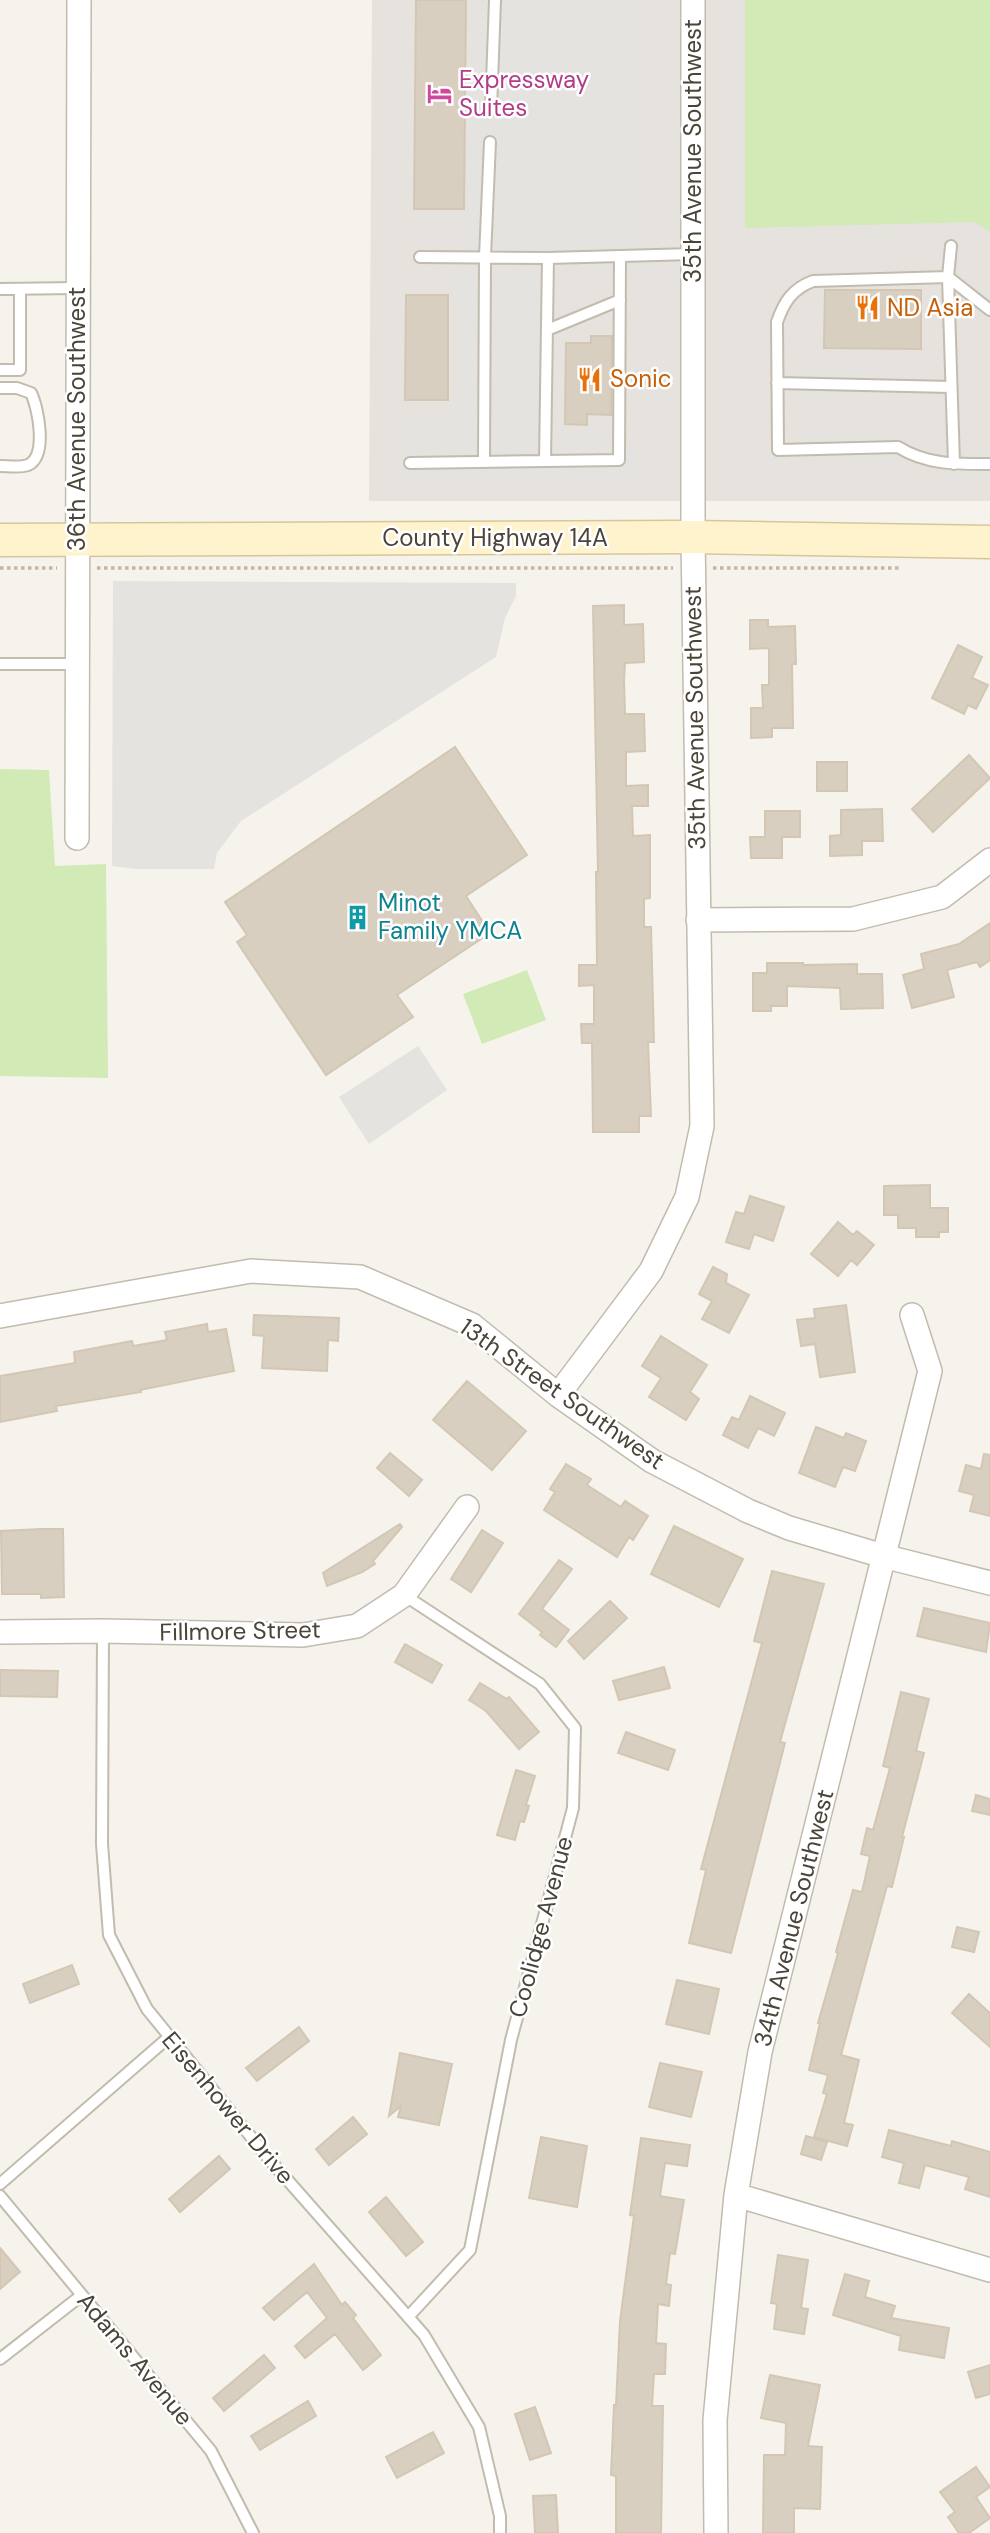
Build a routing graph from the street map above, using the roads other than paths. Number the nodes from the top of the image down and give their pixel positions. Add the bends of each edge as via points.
1 (79, 0) edge
2 (495, 0) edge
3 (693, 0) edge
4 (491, 110) dead end
5 (490, 142) dead end
6 (951, 246) dead end
7 (693, 254) junction
8 (620, 256) junction
9 (420, 257) dead end
10 (485, 257) junction
11 (548, 258) junction
12 (948, 277) junction
13 (77, 288) junction
14 (0, 289) edge
15 (20, 289) junction
16 (620, 300) junction
17 (990, 310) edge
18 (547, 330) junction
19 (0, 370) edge
20 (777, 383) junction
21 (951, 387) junction
22 (0, 388) edge
23 (484, 461) junction
24 (545, 461) junction
25 (410, 463) dead end
26 (954, 464) junction
27 (990, 464) edge
28 (0, 466) edge
29 (693, 537) junction
30 (0, 540) edge
31 (76, 541) junction
32 (990, 542) edge
33 (0, 664) edge
34 (78, 664) junction
35 (77, 838) dead end
36 (990, 860) edge
37 (698, 920) junction
38 (912, 1315) dead end
39 (0, 1316) edge
40 (558, 1395) junction
41 (467, 1507) dead end
42 (883, 1556) junction
43 (990, 1583) edge
44 (404, 1595) junction
45 (103, 1631) junction
46 (0, 1632) edge
47 (169, 2037) junction
48 (0, 2184) edge
49 (736, 2195) junction
50 (0, 2196) edge
51 (990, 2270) edge
52 (82, 2295) junction
53 (408, 2316) junction
54 (0, 2359) edge
55 (253, 2533) edge
56 (500, 2533) edge
57 (716, 2533) edge

1 - 13 street, 36th Avenue Southwest
2 - 4 lane
3 - 7 street, 35th Avenue Southwest
5 - 10 lane
6 - 12 lane
7 - 8 lane
7 - 29 street, 35th Avenue Southwest
8 - 11 lane
8 - 16 lane
9 - 10 lane
10 - 11 lane
10 - 23 lane
11 - 18 lane
12 - 17 lane
12 - 20 lane via 813,281 799,286 784,303 777,322
12 - 21 lane
13 - 15 lane
13 - 31 street, 36th Avenue Southwest
14 - 15 lane
15 - 19 lane via 20,370
16 - 18 lane
16 - 24 lane via 619,460
18 - 24 lane
20 - 21 lane
20 - 26 lane via 778,450 898,447 914,457
21 - 26 lane
22 - 28 lane via 31,393 40,430 34,460 27,465
23 - 24 lane
23 - 25 lane
26 - 27 lane
29 - 31 main road, County Highway 14A
29 - 32 main road, County Highway 14A
29 - 37 street, 35th Avenue Southwest
30 - 31 main road, County Highway 14A
31 - 34 street, 36th Avenue Southwest
33 - 34 lane
34 - 35 street, 36th Avenue Southwest
36 - 37 street via 942,897 853,919
37 - 40 street, 35th Avenue Southwest via 702,1126 687,1197 651,1271
38 - 42 street, 34th Avenue Southwest via 930,1371
39 - 40 street, 13th Street Southwest via 251,1270 359,1277 472,1325
40 - 42 street, 13th Street Southwest via 652,1461 748,1511
41 - 44 street, Fillmore Street
42 - 43 street, 13th Street Southwest
42 - 49 street, 34th Avenue Southwest via 760,2052
44 - 45 street, Fillmore Street via 357,1626 303,1635
44 - 53 lane, Coolidge Avenue via 540,1684 575,1728 573,1808 511,2040 470,2250
45 - 46 street, Fillmore Street
45 - 47 lane, Eisenhower Drive via 103,1844 109,1935 147,2010
47 - 48 lane
47 - 53 lane, Eisenhower Drive
49 - 51 street
49 - 57 street, 34th Avenue Southwest via 715,2420
50 - 52 lane, Adams Avenue
52 - 54 lane
52 - 55 lane, Adams Avenue via 211,2451
53 - 56 lane, Eisenhower Drive via 479,2427

